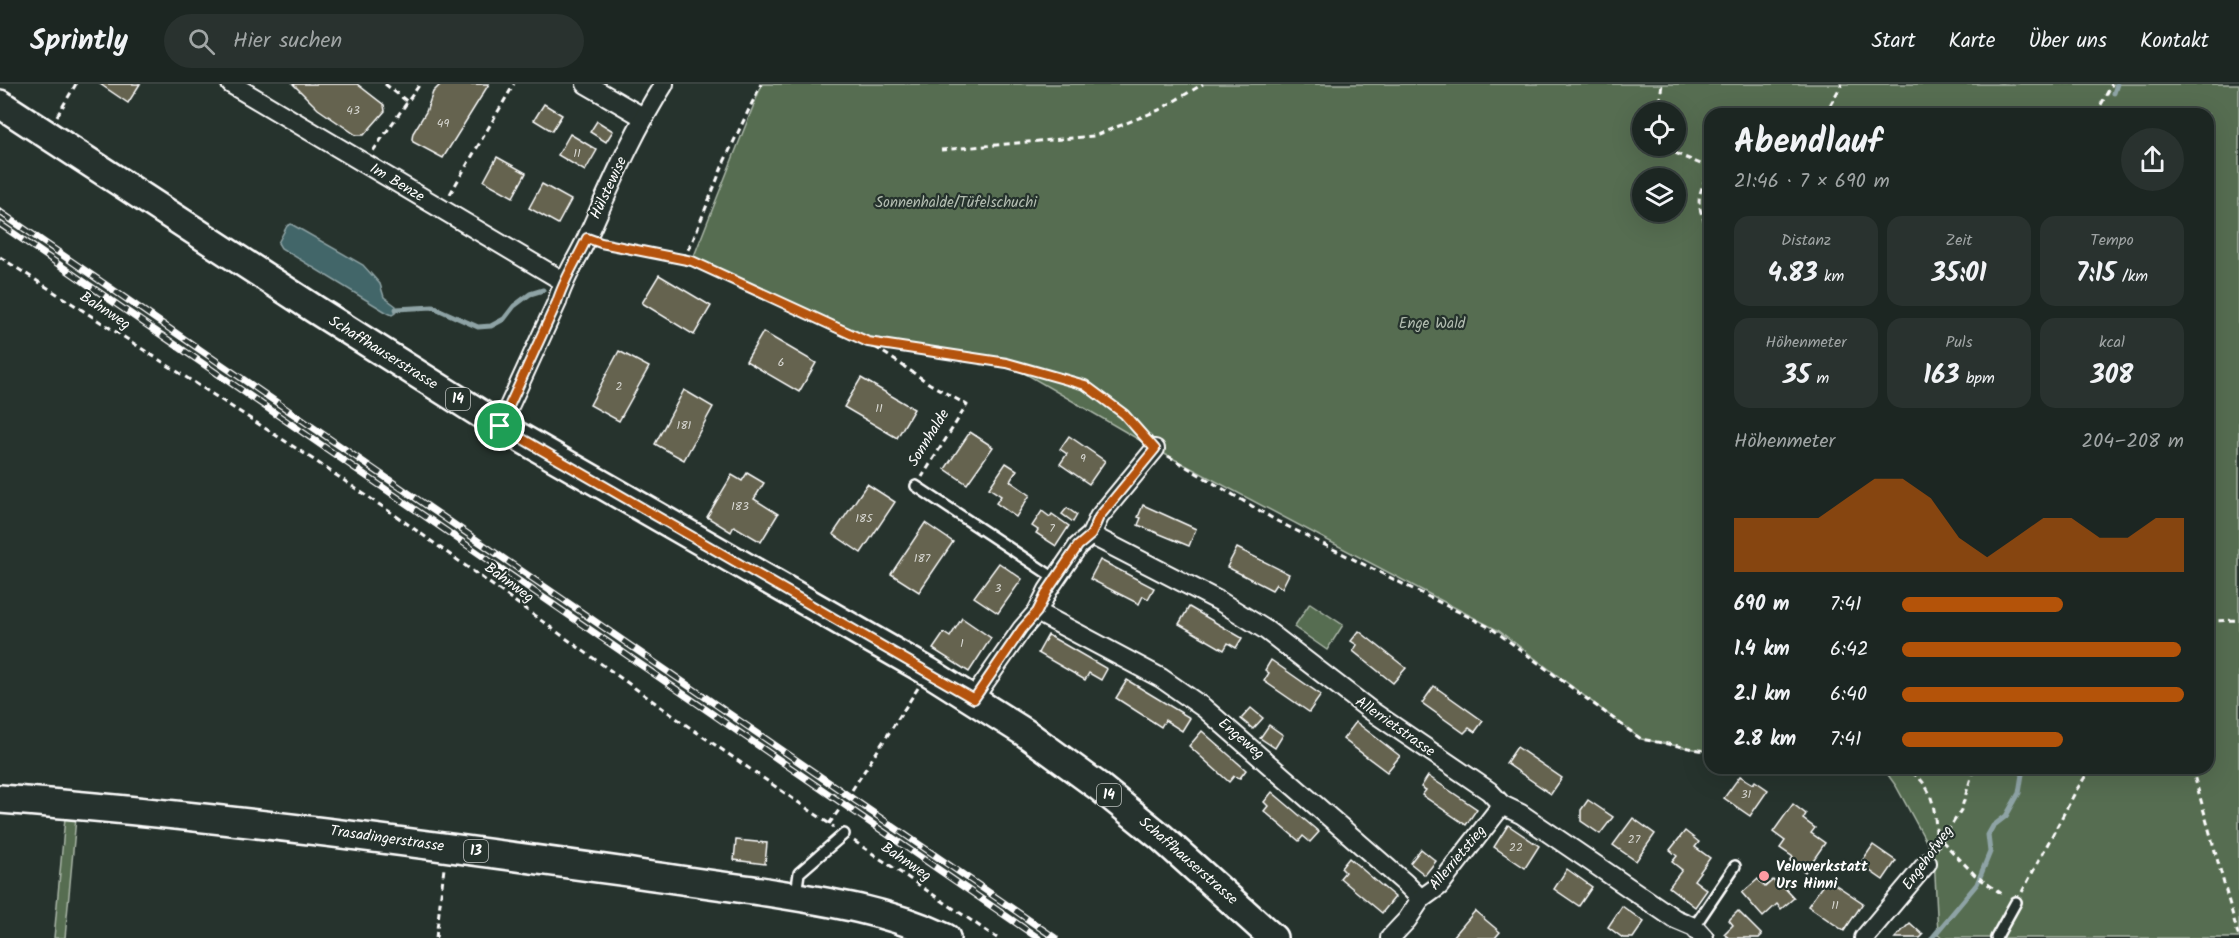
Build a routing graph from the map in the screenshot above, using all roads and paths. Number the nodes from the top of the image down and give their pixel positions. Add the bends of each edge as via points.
1 (76, 84) edge
2 (231, 84) edge
3 (385, 84) edge
4 (420, 84) edge
5 (514, 84) edge
6 (586, 84) edge
7 (664, 84) edge
8 (760, 84) edge
9 (1203, 84) edge
10 (1662, 84) edge
11 (1842, 84) edge
12 (2112, 84) edge
13 (1659, 102) edge
14 (409, 103) junction
15 (0, 104) edge
16 (1828, 108) edge
17 (2100, 108) edge
18 (643, 117) junction
19 (46, 134) junction
20 (941, 150) dead end
21 (1682, 156) edge
22 (364, 163) junction
23 (1704, 165) edge
24 (1704, 181) edge
25 (441, 210) junction
26 (1704, 220) edge
27 (587, 238) junction
28 (0, 257) edge
29 (683, 259) junction
30 (563, 282) junction
31 (868, 342) junction
32 (500, 426) junction
33 (1155, 449) junction
34 (916, 486) joint
35 (1091, 535) junction
36 (1056, 579) junction
37 (1037, 612) junction
38 (2239, 620) edge
39 (2214, 621) edge
40 (929, 672) junction
41 (974, 699) junction
42 (1704, 751) edge
43 (1910, 774) edge
44 (1972, 774) edge
45 (2087, 774) edge
46 (2194, 774) edge
47 (852, 790) dead end
48 (0, 799) edge
49 (1502, 805) junction
50 (839, 810) dead end
51 (829, 824) junction
52 (844, 834) junction
53 (1942, 841) junction
54 (446, 847) junction
55 (1931, 857) junction
56 (1735, 866) dead end
57 (796, 897) junction
58 (1421, 899) junction
59 (2016, 902) junction
60 (1699, 932) edge
61 (436, 938) edge
62 (946, 938) edge
63 (997, 938) edge
64 (1273, 938) edge
65 (1390, 938) edge
66 (1864, 938) edge
67 (1996, 938) edge
68 (2239, 938) edge

1 - 19 path
2 - 22 street, Im Benze
3 - 14 path
4 - 14 path
5 - 25 path
6 - 18 street
7 - 18 street, Hülstewise
8 - 29 path
9 - 20 path via 1159,110 1095,136
10 - 13 path
11 - 16 path
12 - 17 path
14 - 22 path
15 - 19 main road, Schaffhauserstrasse / 14
18 - 27 street, Hülstewise
19 - 32 main road, Schaffhauserstrasse / 14
21 - 23 path
22 - 25 street, Im Benze
24 - 26 path via 1698,208
25 - 30 street, Im Benze
27 - 29 path, Sonnhalde
27 - 30 street, Hülstewise
28 - 51 path, Bahnweg via 402,520
29 - 31 path, Sonnhalde
30 - 32 street, Hülstewise
31 - 33 path via 1007,363 1085,385 1124,414
31 - 34 path, Sonnhalde via 968,405
32 - 40 main road, Schaffhauserstrasse / 14
33 - 35 street via 1099,517
33 - 42 path via 1277,520 1491,628 1641,739
34 - 36 lane, Sonnhalde
35 - 36 street via 1078,546
35 - 49 street, Allerrietstrasse via 1221,602 1266,630 1370,710 1489,791
36 - 37 street
37 - 41 street
37 - 58 street, Engeweg via 1161,678 1204,708
38 - 39 path
40 - 41 main road, Schaffhauserstrasse / 14
40 - 47 path
41 - 64 main road, Schaffhauserstrasse / 14 via 1098,786
43 - 55 path via 1926,785 1936,812
44 - 53 path, Engehofweg via 1961,810
45 - 59 path
46 - 68 path
48 - 54 main road, Trasadingerstrasse / 13 via 186,814
49 - 58 street, Allerrietstieg via 1439,886
49 - 60 street, Allerrietstrasse
50 - 51 path
51 - 52 path, Bahnweg
52 - 57 lane via 799,873
52 - 63 path, Bahnweg
53 - 55 path, Engehofweg
53 - 59 path via 1976,876
54 - 57 main road, Trasadingerstrasse / 13
54 - 61 path
55 - 66 street, Engehofweg
56 - 60 lane, Allerrietstrasse
57 - 62 main road, Trasadingerstrasse / 13 via 889,915
58 - 65 street, Allerrietstieg
59 - 67 lane

